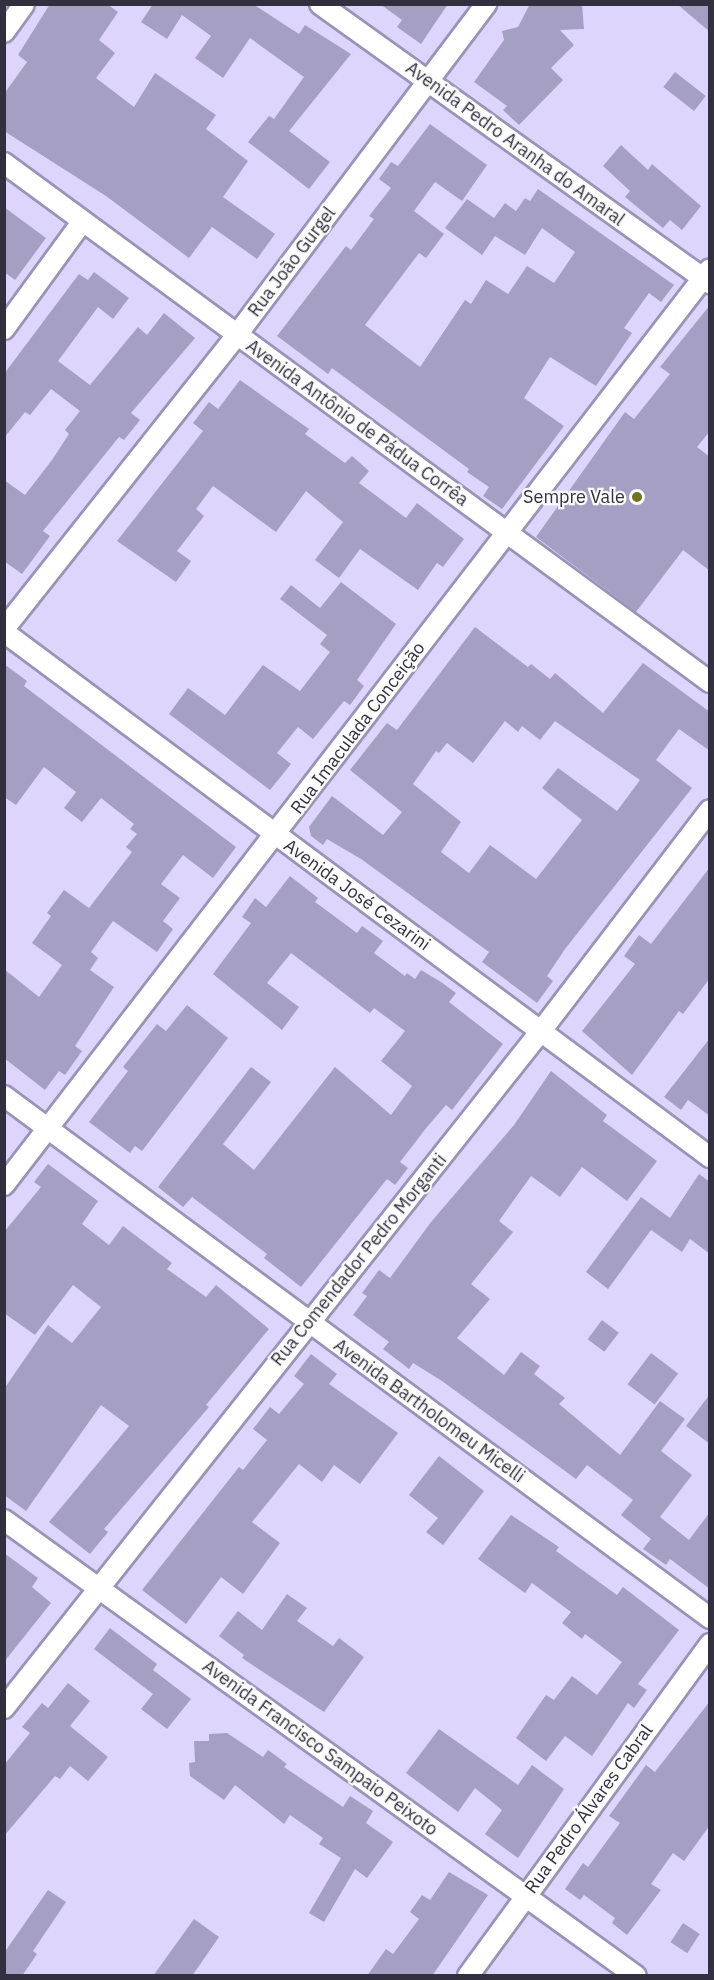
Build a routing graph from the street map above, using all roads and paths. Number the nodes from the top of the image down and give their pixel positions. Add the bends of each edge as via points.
1 (24, 4) edge
2 (320, 4) edge
3 (486, 4) edge
4 (4, 32) edge
5 (428, 81) junction
6 (4, 163) edge
7 (82, 222) junction
8 (707, 277) edge
9 (4, 329) edge
10 (236, 336) junction
11 (506, 531) junction
12 (4, 630) edge
13 (710, 682) edge
14 (710, 810) edge
15 (276, 836) junction
16 (541, 1031) junction
17 (9, 1103) edge
18 (50, 1126) junction
19 (710, 1157) edge
20 (4, 1185) edge
21 (309, 1322) junction
22 (4, 1520) edge
23 (99, 1589) junction
24 (710, 1618) edge
25 (710, 1644) edge
26 (4, 1708) edge
27 (526, 1896) junction
28 (468, 1976) edge
29 (636, 1976) edge

1 - 4 street
2 - 5 street, Avenida Pedro Aranha do Amaral
3 - 5 street, Rua João Gurgel
5 - 8 street, Avenida Pedro Aranha do Amaral
5 - 10 street, Rua João Gurgel
6 - 7 street, Avenida Antônio de Pádua Corrêa
7 - 9 street
7 - 10 street, Avenida Antônio de Pádua Corrêa
8 - 11 street, Rua Imaculada Conceição
10 - 11 street, Avenida Antônio de Pádua Corrêa
10 - 12 street, Rua João Gurgel
11 - 13 street, Avenida Antônio de Pádua Corrêa
11 - 15 street, Rua Imaculada Conceição
12 - 15 street, Avenida José Cezarini
14 - 16 street, Rua Comendador Pedro Morganti
15 - 16 street, Avenida José Cezarini
15 - 18 street, Rua Imaculada Conceição
16 - 19 street, Avenida José Cezarini
16 - 21 street, Rua Comendador Pedro Morganti
17 - 18 street, Avenida Bartholomeu Micelli
18 - 20 street, Rua Imaculada Conceição
18 - 21 street, Avenida Bartholomeu Micelli
21 - 23 street, Rua Comendador Pedro Morganti
21 - 24 street, Avenida Bartholomeu Micelli
22 - 23 street, Avenida Francisco Sampaio Peixoto
23 - 26 street, Rua Comendador Pedro Morganti
23 - 27 street, Avenida Francisco Sampaio Peixoto
25 - 27 street, Rua Pedro Álvares Cabral
27 - 28 street, Rua Pedro Álvares Cabral
27 - 29 street, Avenida Francisco Sampaio Peixoto

